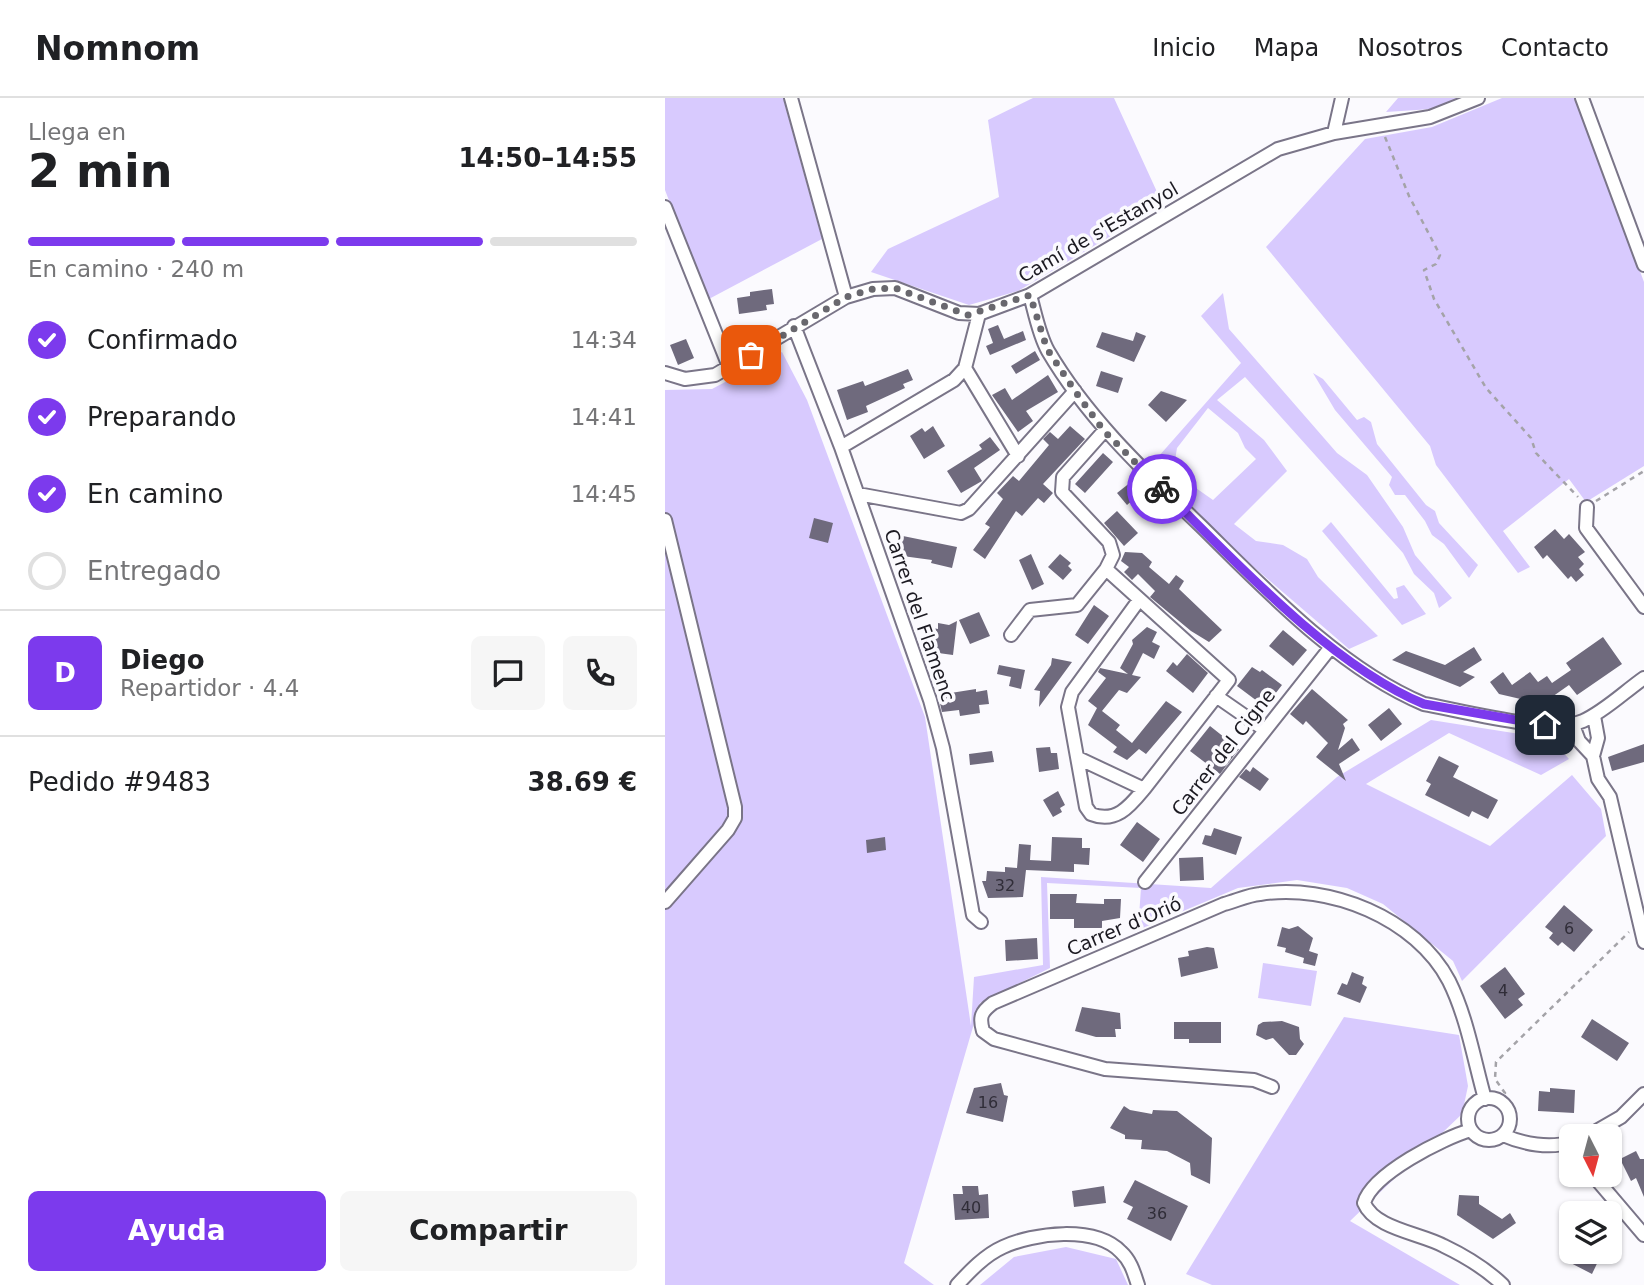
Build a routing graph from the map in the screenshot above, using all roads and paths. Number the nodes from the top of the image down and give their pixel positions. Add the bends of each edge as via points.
1 (791, 98) edge
2 (1342, 98) edge
3 (1478, 98) edge
4 (1582, 98) edge
5 (1380, 125) junction
6 (1334, 133) junction
7 (665, 207) edge
8 (1644, 265) edge
9 (1030, 295) junction
10 (846, 297) junction
11 (979, 314) junction
12 (795, 326) junction
13 (965, 368) junction
14 (730, 369) junction
15 (665, 373) edge
16 (1075, 391) junction
17 (1104, 431) junction
18 (841, 447) junction
19 (1018, 456) junction
20 (1644, 471) edge
21 (858, 494) junction
22 (1587, 507) junction
23 (665, 520) edge
24 (1106, 569) junction
25 (1139, 600) junction
26 (1644, 607) edge
27 (1011, 635) dead end
28 (1331, 647) junction
29 (1643, 680) edge
30 (1216, 696) junction
31 (1594, 716) junction
32 (1573, 725) junction
33 (1265, 730) junction
34 (1593, 756) junction
35 (1077, 758) junction
36 (1144, 789) junction
37 (1145, 882) dead end
38 (665, 902) edge
39 (981, 922) dead end
40 (1639, 922) junction
41 (1644, 942) edge
42 (1272, 1087) dead end
43 (1644, 1094) edge
44 (1492, 1100) junction
45 (1609, 1124) edge
46 (1471, 1130) junction
47 (1503, 1135) junction
48 (1559, 1144) edge
49 (1603, 1187) edge
50 (1644, 1235) edge
51 (957, 1285) edge
52 (1138, 1285) edge
53 (1503, 1285) edge

1 - 10 street
2 - 6 street
3 - 5 street, Camí de s'Estanyol via 1430,117
4 - 8 street
5 - 6 street, Camí de s'Estanyol
5 - 22 path via 1440,255 1436,264 1424,270 1434,299 1486,388 1531,438 1536,453
6 - 9 street, Camí de s'Estanyol via 1278,149
7 - 14 street
9 - 11 street, Camí de s'Estanyol
9 - 16 street via 1047,349
10 - 11 street via 895,288 959,313
10 - 12 street
11 - 13 street
12 - 14 street
12 - 18 street, Carrer del Flamenc
13 - 18 street via 954,380
13 - 19 street
14 - 15 street via 697,379
16 - 17 street
16 - 19 street
17 - 24 street via 1060,486 1109,542 1113,555
17 - 28 street
18 - 21 street, Carrer del Flamenc
19 - 21 street via 961,513
20 - 22 path
21 - 39 street, Carrer del Flamenc via 930,700 973,915
22 - 26 street via 1586,528
23 - 38 street via 736,807 728,830
24 - 25 street
24 - 27 street via 1077,605 1030,610
25 - 30 street via 1229,680
25 - 35 street via 1069,700
28 - 32 street via 1424,704 1545,725
28 - 33 street, Carrer del Cigne
29 - 31 street
30 - 33 street
30 - 36 street
31 - 32 street
31 - 34 street via 1598,738
32 - 34 street via 1579,741
33 - 37 street, Carrer del Cigne
34 - 40 street via 1598,779 1610,797
35 - 36 street
35 - 36 street via 1091,814 1122,813
40 - 41 street
40 - 44 path via 1496,1062 1495,1079 1505,1093
42 - 44 street, Carrer d'Orió via 1254,1080 1105,1069 994,1039 983,1031 980,1020 993,1003 1224,904 1260,894 1335,897 1401,928 1425,948 1458,1001
43 - 45 street
44 - 46 street via 1470,1111
44 - 47 street via 1510,1117
46 - 47 street via 1485,1140
46 - 53 street via 1447,1137 1374,1184 1364,1203 1368,1213 1381,1221 1443,1245
47 - 48 street via 1518,1142
49 - 50 street
51 - 52 street via 1002,1247 1039,1237 1079,1235 1119,1249 1130,1261

